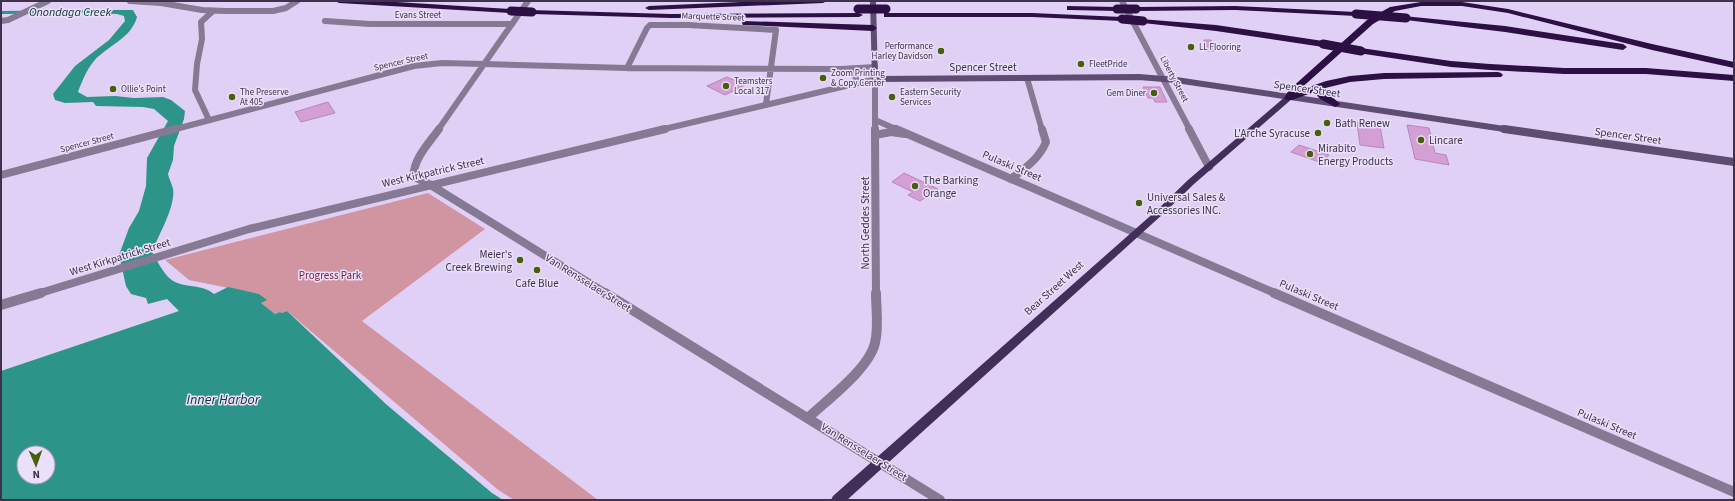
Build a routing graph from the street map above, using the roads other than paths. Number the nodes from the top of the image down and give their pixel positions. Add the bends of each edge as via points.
1 (48, 1) edge
2 (130, 1) edge
3 (297, 1) edge
4 (339, 1) edge
5 (477, 1) edge
6 (528, 1) edge
7 (823, 1) edge
8 (873, 1) edge
9 (1122, 1) edge
10 (534, 8) junction
11 (635, 8) junction
12 (213, 11) junction
13 (859, 12) junction
14 (887, 12) junction
15 (575, 14) junction
16 (325, 20) dead end
17 (1, 21) edge
18 (512, 24) junction
19 (873, 28) junction
20 (484, 64) junction
21 (1734, 66) edge
22 (875, 67) junction
23 (627, 68) junction
24 (770, 69) junction
25 (841, 69) junction
26 (1608, 72) junction
27 (1027, 78) junction
28 (1163, 78) junction
29 (1734, 78) edge
30 (875, 79) junction
31 (856, 83) junction
32 (1315, 88) junction
33 (1289, 98) junction
34 (766, 104) junction
35 (1335, 104) junction
36 (209, 120) junction
37 (875, 120) junction
38 (905, 134) junction
39 (875, 135) junction
40 (1734, 162) edge
41 (1209, 167) junction
42 (1, 175) edge
43 (1011, 179) junction
44 (429, 184) junction
45 (1136, 233) junction
46 (1, 305) edge
47 (808, 418) junction
48 (879, 462) junction
49 (1734, 492) edge
50 (838, 500) edge
51 (940, 500) edge

1 - 17 street
2 - 12 street
3 - 12 street via 284,8 266,11
4 - 10 highway, bridge via 511,11
5 - 10 highway via 517,3
6 - 18 street, Van Rensselaer Street
7 - 11 highway
8 - 19 main road, North Geddes Street
9 - 28 street, Liberty Street
10 - 11 highway
10 - 15 highway
11 - 13 highway
12 - 36 street via 201,22 202,39 195,85 198,99
13 - 14 highway
13 - 15 highway
14 - 21 highway, bridge via 1235,8 1356,14 1570,38
14 - 26 highway, bridge via 1122,19 1216,28 1451,64
15 - 19 highway via 647,20
16 - 18 street, Evans Street via 370,24
18 - 20 street, Van Rensselaer Street
19 - 22 main road, North Geddes Street
20 - 23 street, Spencer Street
20 - 36 street, Spencer Street via 442,63 416,66
20 - 44 street, Van Rensselaer Street via 416,162 414,177
21 - 33 highway via 1508,11 1462,4 1421,4 1393,9 1370,22 1292,92
22 - 25 street, Spencer Street
22 - 30 main road, North Geddes Street
23 - 24 street, Spencer Street
23 - 24 street, Marquette Street via 647,28 655,25 688,25 776,30
24 - 25 street, Spencer Street
24 - 34 street
25 - 31 street via 856,75
26 - 29 highway via 1646,71
26 - 32 highway via 1554,75 1374,76 1329,83
27 - 28 main road, Spencer Street
27 - 30 main road, Spencer Street
27 - 43 street via 1046,142 1044,150 1036,160
28 - 33 main road, Spencer Street
28 - 41 street, Liberty Street
30 - 31 street, West Kirkpatrick Street
30 - 37 street, North Geddes Street
31 - 34 street, West Kirkpatrick Street
32 - 33 highway via 1300,96
32 - 35 highway
33 - 35 main road, Spencer Street
33 - 41 main road, Bear Street West
34 - 44 street, West Kirkpatrick Street
35 - 40 main road, Spencer Street
36 - 42 street, Spencer Street
37 - 38 street, Pulaski Street
37 - 39 street, North Geddes Street
38 - 39 street via 891,132
38 - 43 street, Pulaski Street
39 - 47 street, North Geddes Street via 874,350 862,368
41 - 45 main road, Bear Street West
43 - 45 street, Pulaski Street
44 - 46 street, West Kirkpatrick Street via 249,229
44 - 47 street, Van Rensselaer Street
45 - 48 main road, Bear Street West
45 - 49 street, Pulaski Street
47 - 48 street, Van Rensselaer Street
48 - 50 main road, Bear Street West
48 - 51 street, Van Rensselaer Street

